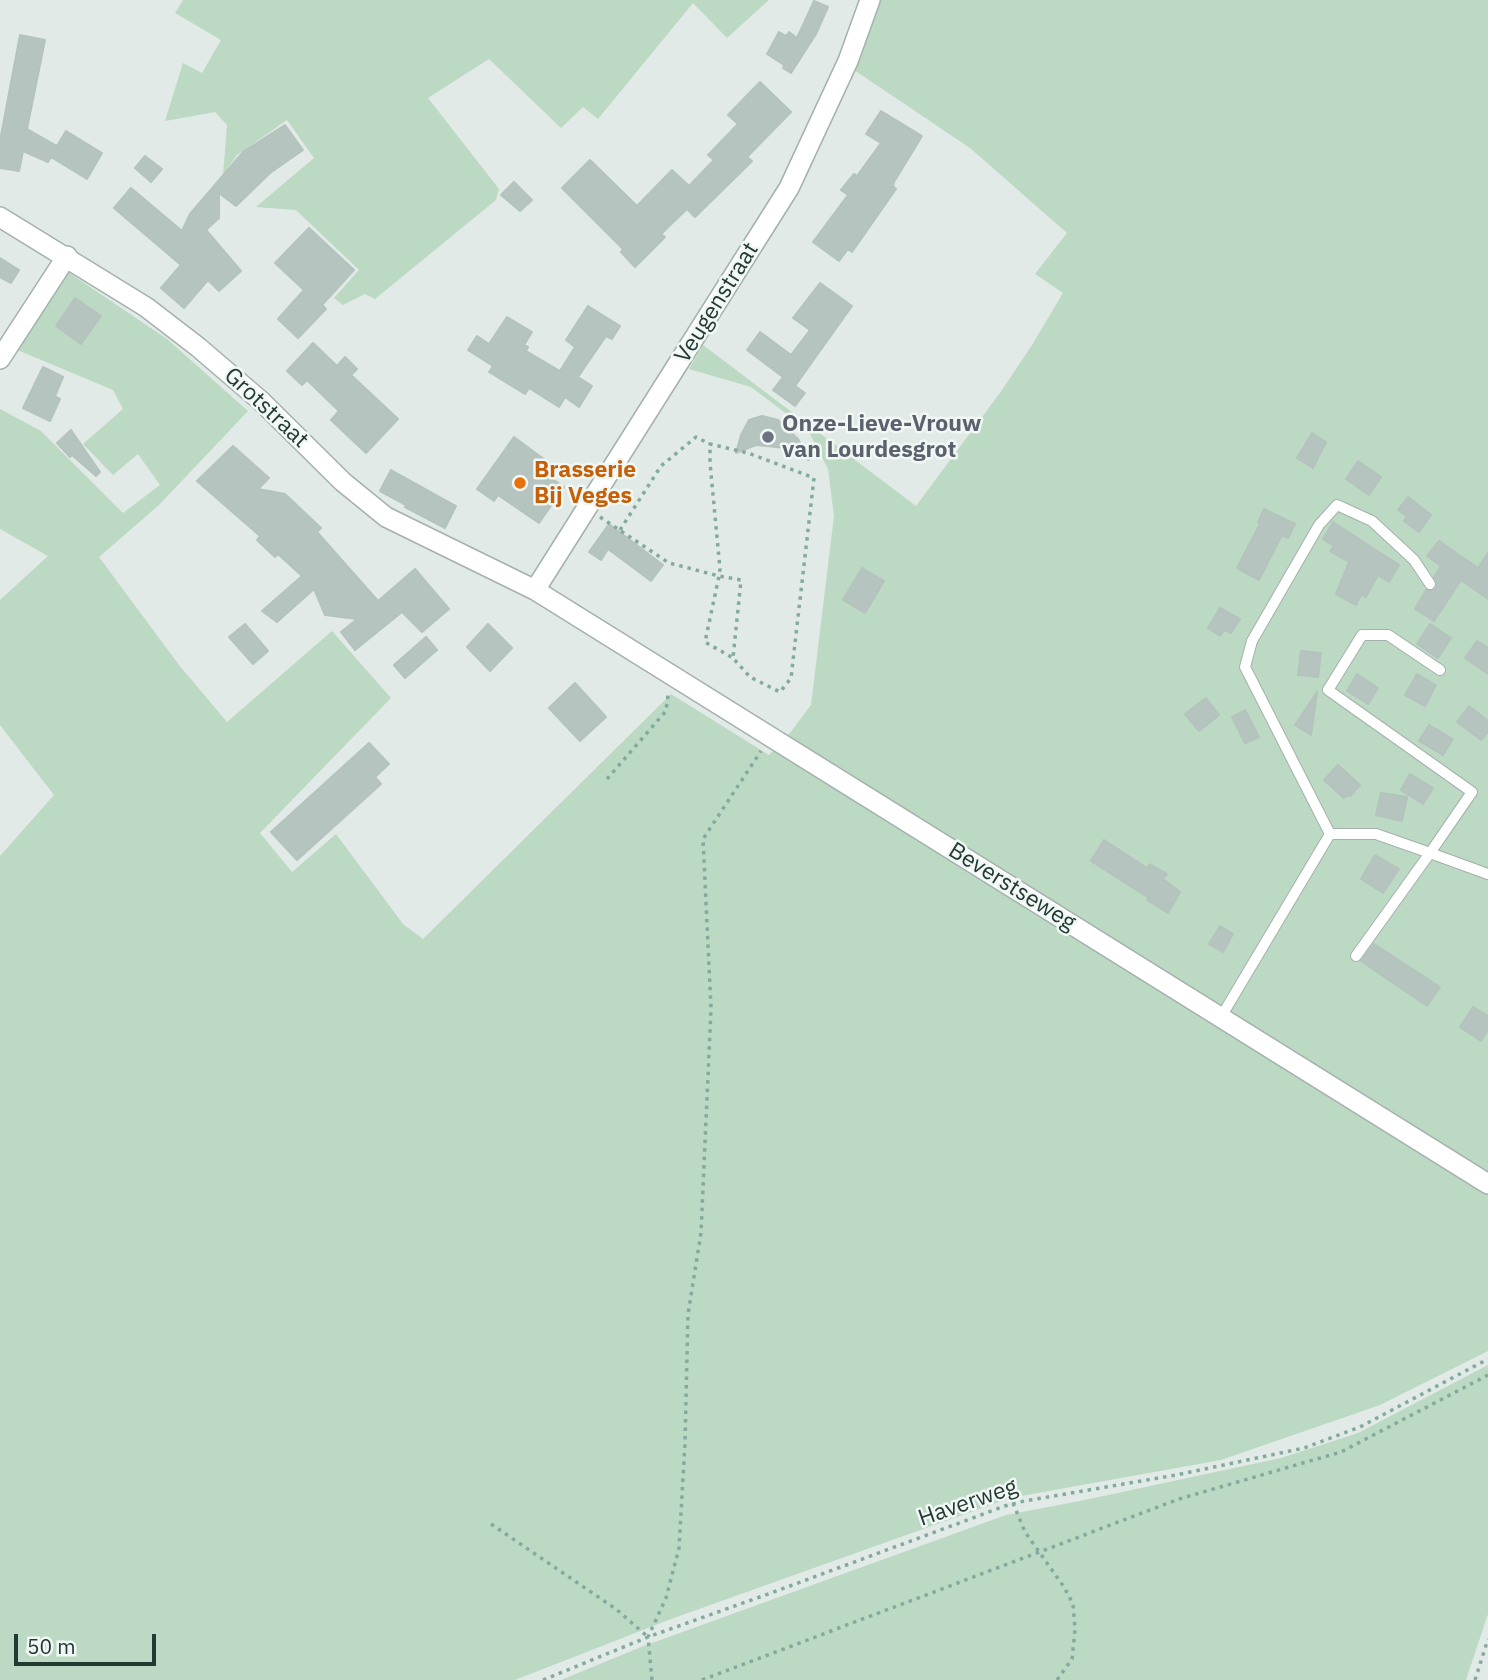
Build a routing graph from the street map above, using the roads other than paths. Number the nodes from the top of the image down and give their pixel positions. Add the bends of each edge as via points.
1 (870, 0) edge
2 (0, 217) edge
3 (67, 256) junction
4 (0, 359) edge
5 (1430, 584) dead end
6 (535, 590) junction
7 (1440, 670) dead end
8 (1330, 834) junction
9 (1430, 853) junction
10 (1488, 874) edge
11 (1356, 956) dead end
12 (1221, 1017) junction
13 (1488, 1184) edge

1 - 6 street, Veugenstraat via 848,61 789,188
2 - 3 street, Grotstraat
3 - 4 street
3 - 6 street, Grotstraat via 198,346 386,517
5 - 8 lane via 1414,560 1371,521 1337,505 1319,525 1252,640 1245,667
6 - 12 street, Beverstseweg
7 - 9 lane via 1388,635 1362,635 1328,690 1472,792
8 - 9 lane via 1376,834
8 - 12 lane
9 - 10 lane
9 - 11 lane
12 - 13 street, Beverstseweg

